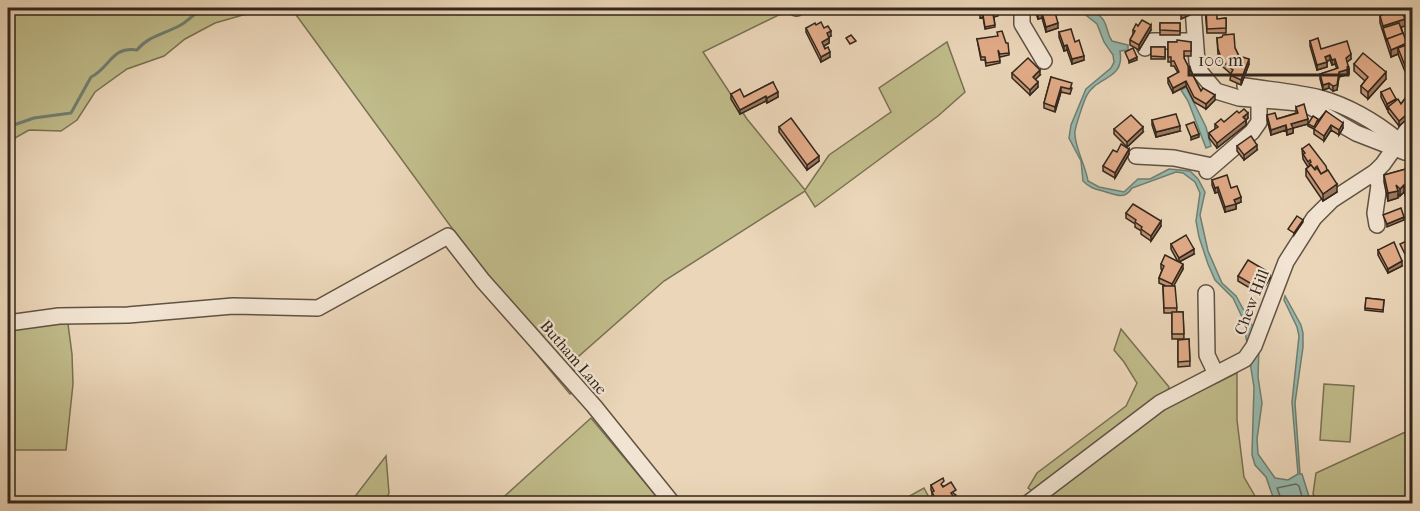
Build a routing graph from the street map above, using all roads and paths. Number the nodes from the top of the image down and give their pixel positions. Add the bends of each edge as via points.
1 (1022, 8) edge
2 (1193, 8) edge
3 (1194, 41) junction
4 (1144, 48) dead end
5 (1044, 61) dead end
6 (1245, 86) dead end
7 (1259, 100) junction
8 (1413, 123) edge
9 (1397, 144) junction
10 (1413, 152) edge
11 (1136, 156) dead end
12 (1375, 172) junction
13 (1377, 225) dead end
14 (1202, 303) dead end
15 (8, 323) edge
16 (1216, 374) junction
17 (672, 504) edge
18 (1027, 504) edge

1 - 5 street via 1029,48
2 - 3 street
3 - 4 street via 1152,41
3 - 7 street via 1201,73 1216,91
6 - 9 street via 1323,99 1374,123
7 - 9 street via 1309,106 1356,134
7 - 11 street via 1259,122 1252,132 1210,169 1174,158
8 - 9 street, Chew Hill
9 - 10 street via 1405,152
9 - 12 street, Chew Hill
12 - 13 street via 1379,185
12 - 16 street, Chew Hill via 1332,200 1314,218 1286,262 1254,346 1245,359
14 - 16 street via 1207,355
15 - 17 street, Butham Lane via 59,316 233,306 318,308 448,236 594,406
16 - 18 street, Chew Hill via 1160,403

